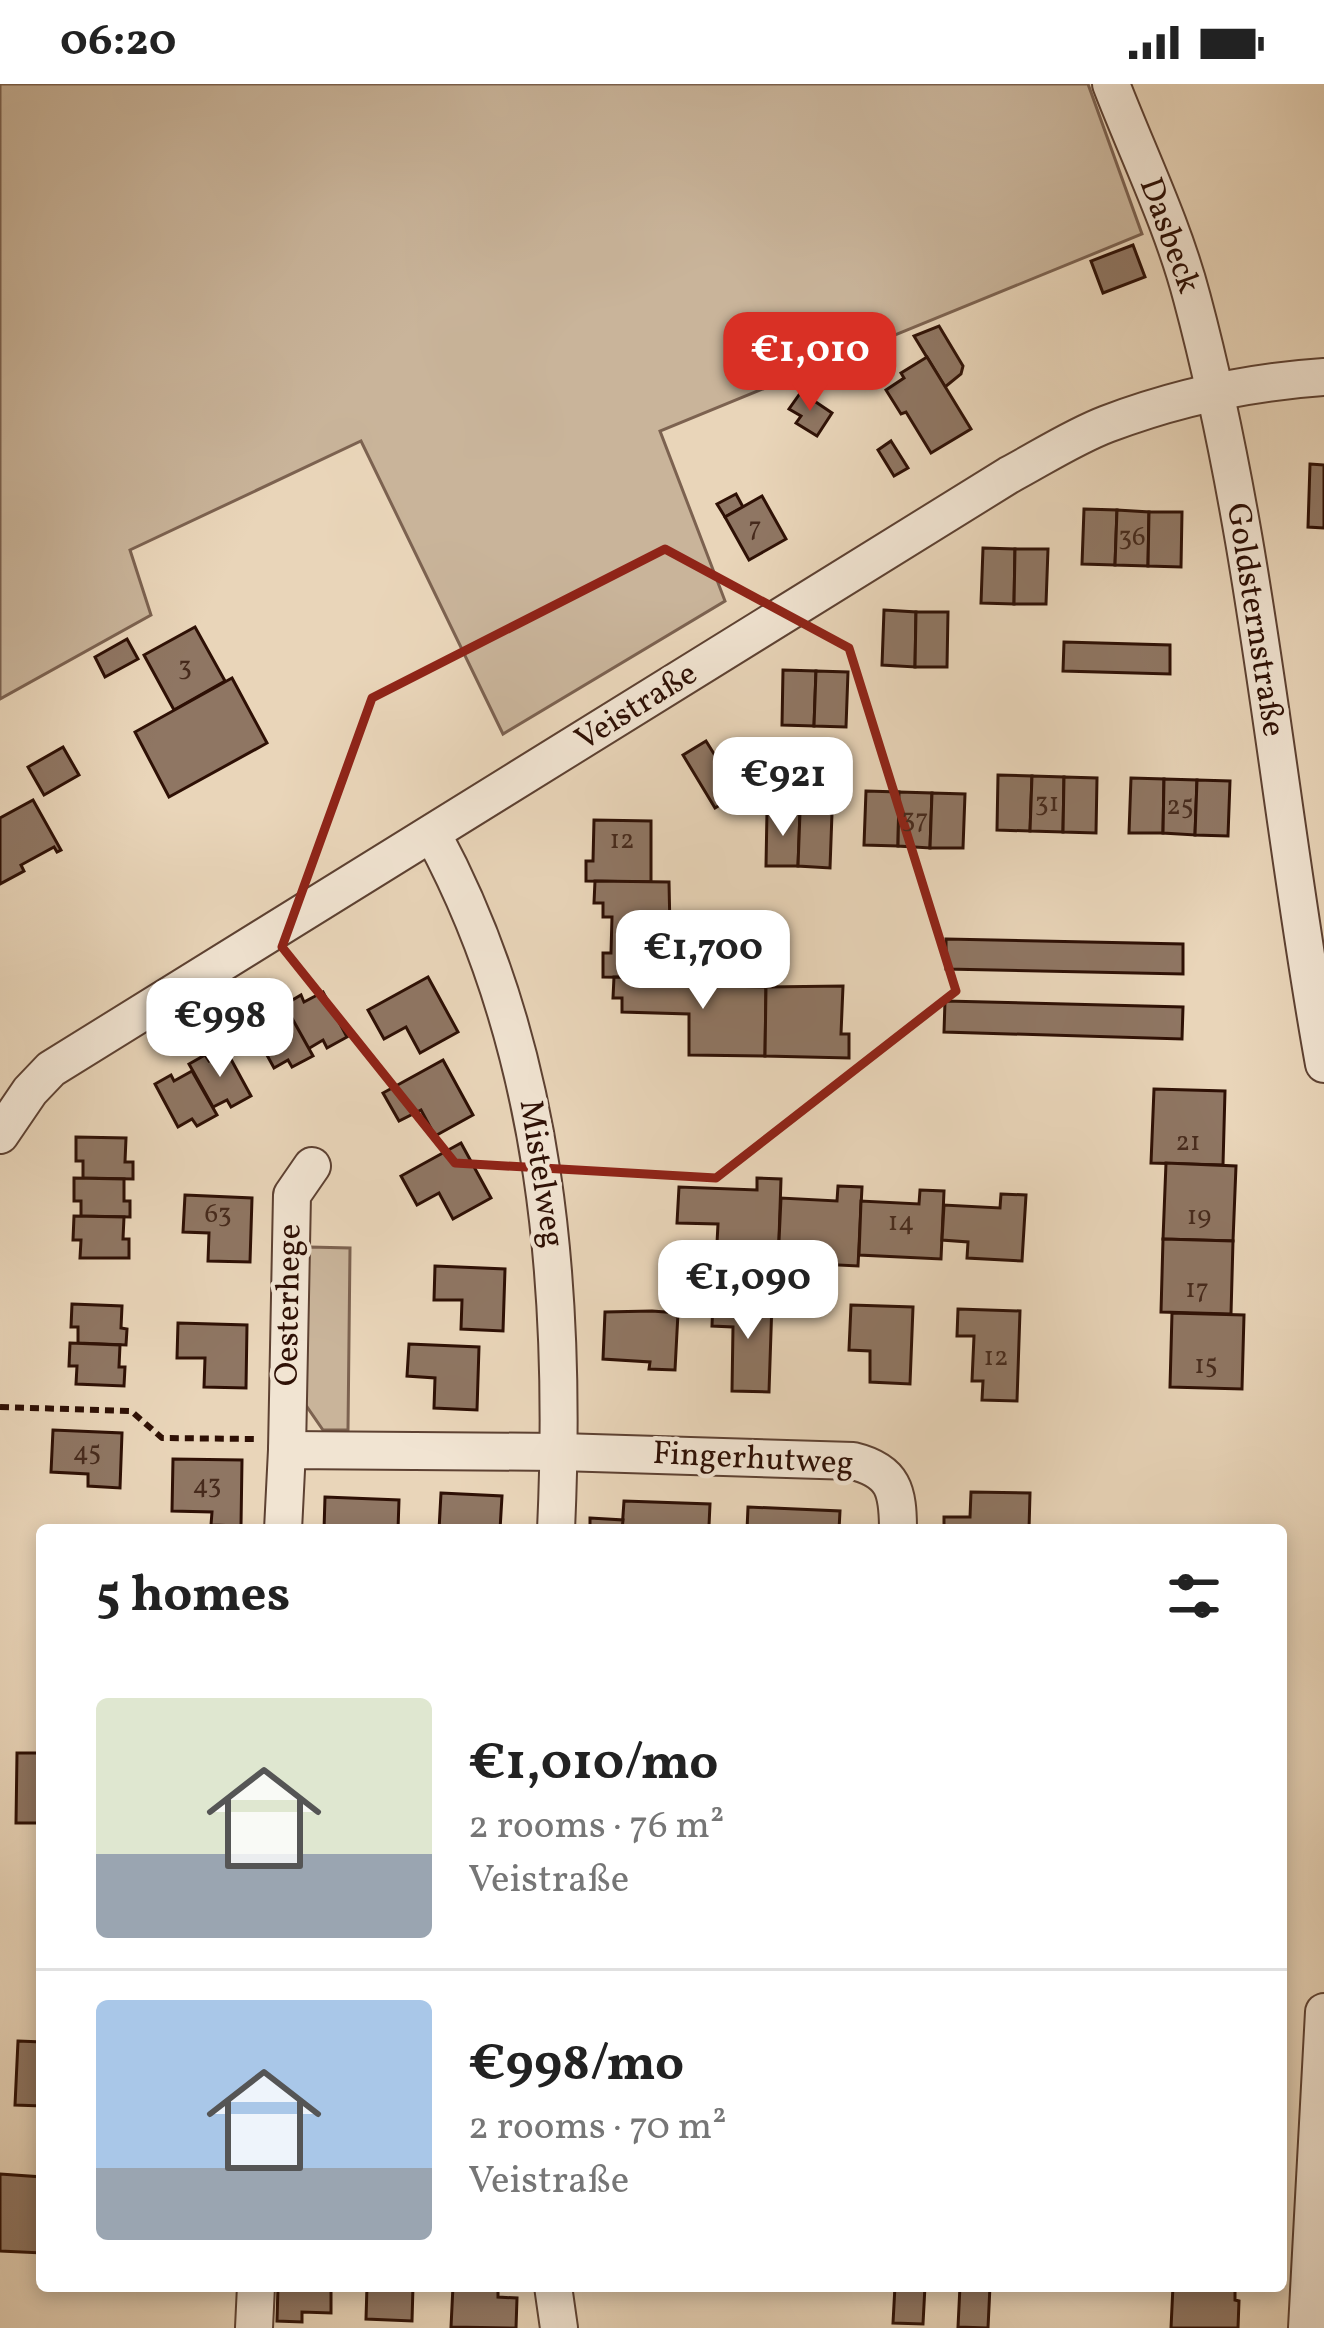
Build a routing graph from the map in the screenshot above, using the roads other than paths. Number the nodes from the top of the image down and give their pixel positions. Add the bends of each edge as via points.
1 (1112, 84) edge
2 (1324, 376) edge
3 (1216, 390) junction
4 (433, 835) junction
5 (1324, 1064) edge
6 (0, 1135) edge
7 (312, 1166) dead end
8 (287, 1445) junction
9 (560, 1452) junction
10 (283, 1524) edge
11 (556, 1524) edge
12 (898, 1524) edge
13 (1324, 2012) edge
14 (1321, 2124) edge
15 (256, 2292) edge
16 (554, 2292) edge
17 (254, 2328) edge
18 (559, 2328) edge
19 (1307, 2328) edge

1 - 3 street, Dasbeck via 1190,291
2 - 3 street, Veistraße
3 - 4 street, Veistraße via 1103,425 1009,475
3 - 5 street, Goldsternstraße
4 - 6 street, Veistraße via 51,1069
4 - 9 street, Mistelweg via 480,935 526,1081 553,1256
7 - 8 street, Oesterhege via 292,1196
8 - 9 street
8 - 10 street, Oesterhege
9 - 11 street, Mistelweg
9 - 12 street, Fingerhutweg via 853,1461 888,1479
13 - 14 street
14 - 19 street
15 - 17 street
16 - 18 street

